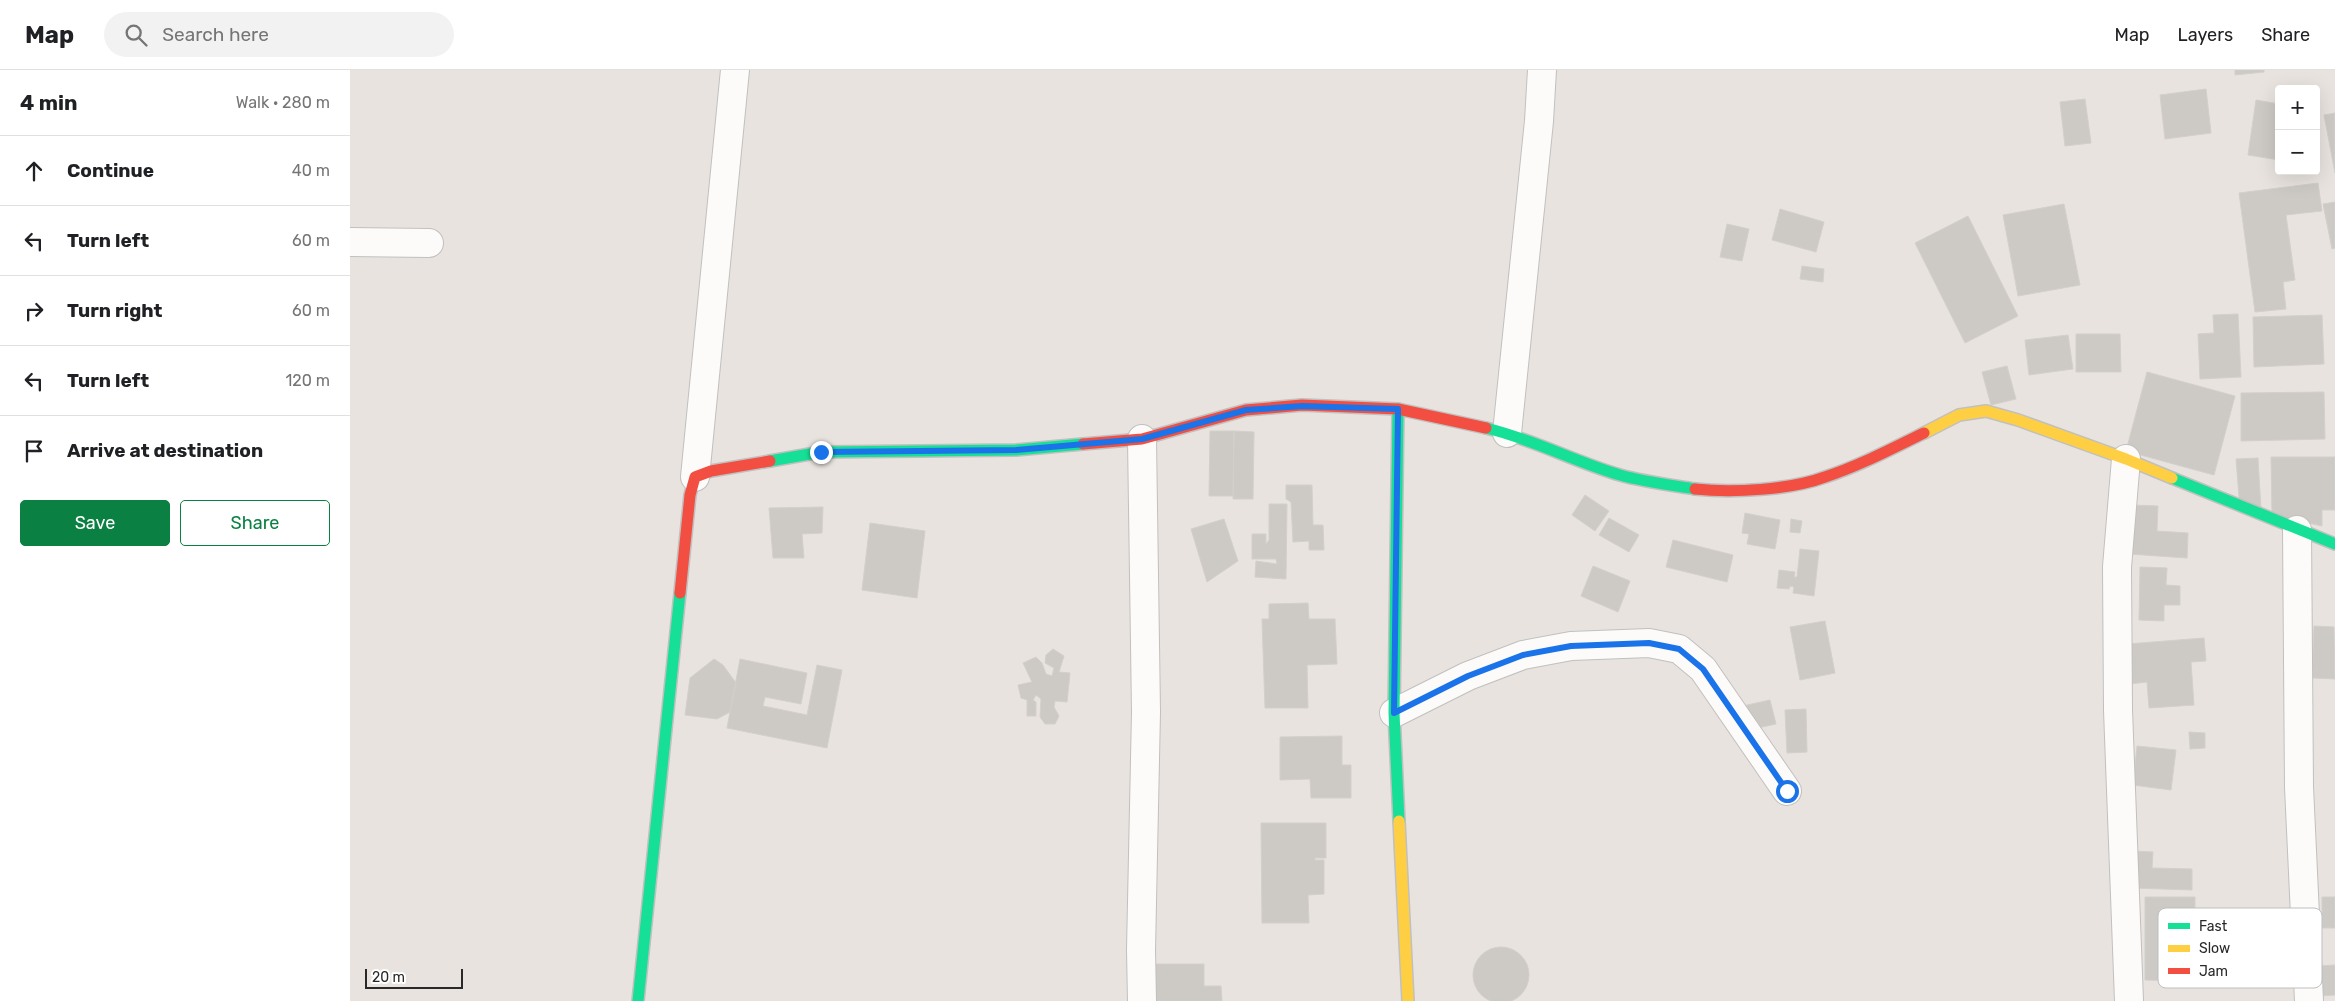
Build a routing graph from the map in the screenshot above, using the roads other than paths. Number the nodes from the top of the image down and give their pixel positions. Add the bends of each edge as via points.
1 (735, 70) edge
2 (1542, 70) edge
3 (350, 242) edge
4 (429, 243) dead end
5 (1398, 409) junction
6 (1507, 433) junction
7 (1142, 439) junction
8 (2126, 459) junction
9 (695, 477) junction
10 (2297, 530) junction
11 (2335, 544) edge
12 (1394, 713) junction
13 (1787, 791) dead end
14 (2305, 908) edge
15 (2308, 988) edge
16 (638, 1001) edge
17 (1142, 1001) edge
18 (1408, 1001) edge
19 (2129, 1001) edge
20 (2309, 1001) edge

1 - 9 street
2 - 6 street
3 - 4 street
5 - 6 street
5 - 7 street via 1302,406 1246,410
5 - 12 street
6 - 8 street via 1620,475 1707,490 1777,488 1824,478 1875,457 1959,415 1986,411
7 - 9 street via 1016,450 821,452 737,465
7 - 17 street via 1146,712
8 - 10 street
8 - 19 street via 2117,576 2118,710
9 - 16 street via 690,495
10 - 11 street
10 - 14 street via 2299,787
12 - 13 street via 1468,676 1523,655 1571,646 1649,643 1679,649 1703,669
12 - 18 street
15 - 20 street

